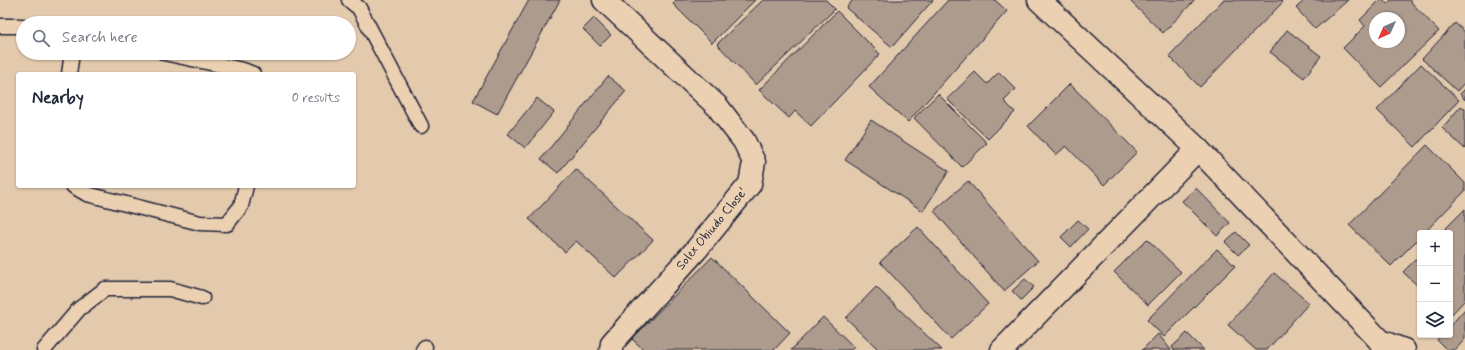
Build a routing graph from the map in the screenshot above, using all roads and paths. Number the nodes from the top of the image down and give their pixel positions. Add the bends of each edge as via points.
1 (349, 0) edge
2 (604, 0) edge
3 (1039, 0) edge
4 (0, 26) edge
5 (16, 26) edge
6 (71, 60) edge
7 (197, 60) edge
8 (68, 72) edge
9 (248, 72) edge
10 (421, 126) dead end
11 (1198, 149) junction
12 (76, 188) edge
13 (246, 188) edge
14 (202, 298) dead end
15 (1382, 346) edge
16 (44, 350) edge
17 (611, 350) edge
18 (1002, 350) edge
19 (1404, 350) edge

1 - 10 lane via 359,8
2 - 17 street, Solex Obiudo Close' via 717,106 744,141 754,162 750,184 696,250 612,343
3 - 11 street
4 - 5 lane
6 - 8 lane
7 - 9 lane
11 - 15 street
11 - 18 street
12 - 13 lane via 87,194 200,223 227,224 241,206
14 - 16 lane via 170,289 105,289 79,309
15 - 19 street

